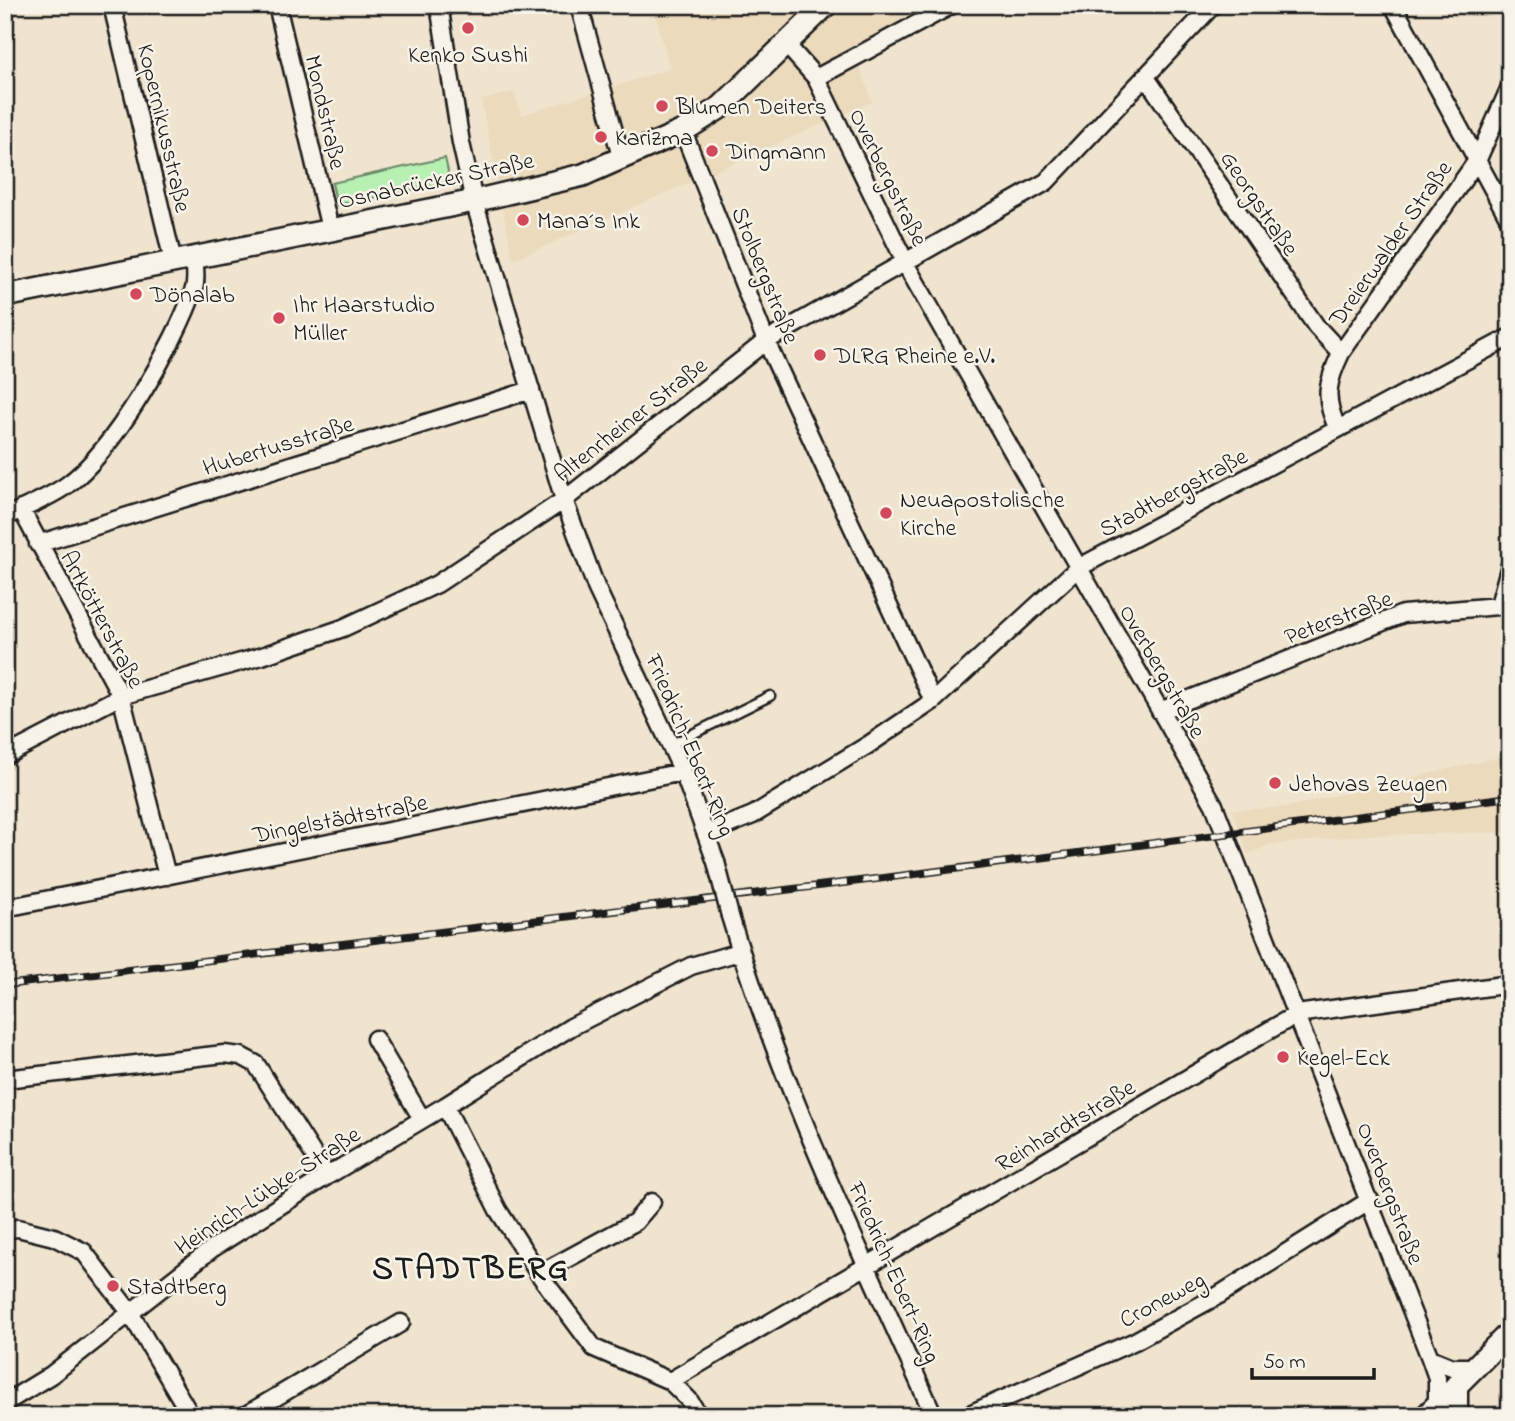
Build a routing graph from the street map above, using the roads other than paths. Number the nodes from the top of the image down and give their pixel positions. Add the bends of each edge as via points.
1 (112, 5) edge
2 (277, 5) edge
3 (439, 5) edge
4 (579, 5) edge
5 (826, 5) edge
6 (952, 5) edge
7 (1213, 5) edge
8 (1393, 5) edge
9 (785, 43) junction
10 (1145, 76) junction
11 (816, 78) junction
12 (1510, 86) edge
13 (683, 131) junction
14 (1478, 159) junction
15 (622, 160) junction
16 (474, 201) junction
17 (1510, 221) edge
18 (330, 229) junction
19 (194, 257) junction
20 (173, 261) junction
21 (905, 262) junction
22 (5, 296) edge
23 (1510, 337) edge
24 (766, 341) junction
25 (1341, 353) junction
26 (531, 390) junction
27 (1338, 429) junction
28 (564, 500) junction
29 (21, 509) junction
30 (5, 517) edge
31 (38, 544) junction
32 (1510, 565) edge
33 (1078, 568) junction
34 (1504, 605) edge
35 (121, 696) junction
36 (770, 696) dead end
37 (933, 701) junction
38 (1160, 711) junction
39 (670, 745) junction
40 (5, 756) edge
41 (683, 772) junction
42 (706, 834) junction
43 (167, 876) junction
44 (5, 908) edge
45 (739, 952) junction
46 (1510, 984) edge
47 (1297, 1014) junction
48 (375, 1039) dead end
49 (5, 1079) edge
50 (445, 1105) junction
51 (422, 1119) junction
52 (327, 1176) junction
53 (1370, 1200) junction
54 (652, 1202) dead end
55 (5, 1229) edge
56 (868, 1268) junction
57 (539, 1274) junction
58 (129, 1311) junction
59 (401, 1323) dead end
60 (1510, 1332) edge
61 (1430, 1358) junction
62 (1476, 1367) junction
63 (670, 1381) junction
64 (1459, 1384) junction
65 (5, 1402) edge
66 (1432, 1410) edge
67 (191, 1416) edge
68 (244, 1416) edge
69 (699, 1416) edge
70 (934, 1416) edge
71 (965, 1416) edge
72 (1460, 1416) edge

1 - 20 street, Kopernikusstraße
2 - 18 street, Mondstraße
3 - 16 street, Friedrich-Ebert-Ring
4 - 15 street
5 - 9 main road, Osnabrücker Straße
6 - 11 street
7 - 10 street, Altenrheiner Straße
8 - 14 street
9 - 11 street, Overbergstraße
9 - 13 main road, Osnabrücker Straße via 721,107
10 - 21 street, Altenrheiner Straße via 1046,181
10 - 25 street, Georgstraße via 1316,326
11 - 21 street, Overbergstraße
12 - 14 street, Dreierwalder Straße
13 - 15 main road, Osnabrücker Straße
13 - 24 street, Stolbergstraße
14 - 17 street
14 - 25 street, Dreierwalder Straße
15 - 16 main road, Osnabrücker Straße via 583,175
16 - 18 main road, Osnabrücker Straße
16 - 26 street, Friedrich-Ebert-Ring
18 - 19 main road, Osnabrücker Straße
19 - 20 main road, Osnabrücker Straße
19 - 29 street via 193,290 154,375 133,406 87,468 66,486
20 - 22 main road, Osnabrücker Straße
21 - 24 street, Altenrheiner Straße
21 - 33 street, Overbergstraße
23 - 27 street, Stadtbergstraße
24 - 28 street, Altenrheiner Straße
24 - 37 street, Stolbergstraße
25 - 27 street, Dreierwalder Straße via 1328,392 1329,412
26 - 28 street, Friedrich-Ebert-Ring
26 - 31 street, Hubertusstraße
27 - 33 street, Stadtbergstraße
28 - 35 street, Altenrheiner Straße via 437,584 343,628
28 - 39 street, Friedrich-Ebert-Ring via 596,587
29 - 30 street
29 - 31 street, Artkötterstraße
31 - 35 street, Artkötterstraße
32 - 34 street, Peterstraße
33 - 37 street, Stadtbergstraße
33 - 38 street, Overbergstraße
34 - 38 street, Peterstraße via 1403,614
35 - 40 street, Altenrheiner Straße
35 - 43 street, Artkötterstraße
36 - 39 lane
37 - 42 street, Stadtbergstraße via 753,815
38 - 47 street, Overbergstraße via 1214,805
39 - 41 street, Friedrich-Ebert-Ring
41 - 42 street, Friedrich-Ebert-Ring
41 - 43 street, Dingelstädtstraße
42 - 45 street, Friedrich-Ebert-Ring, bridge
43 - 44 street, Dingelstädtstraße
45 - 50 street, Heinrich-Lübke-Straße via 691,966 571,1027
45 - 56 street, Friedrich-Ebert-Ring via 798,1106
46 - 47 street, Reinhardtstraße
47 - 53 street, Overbergstraße
47 - 56 street, Reinhardtstraße
48 - 51 street
49 - 52 street via 224,1054 241,1056 256,1065
50 - 51 street, Heinrich-Lübke-Straße
50 - 57 street via 498,1210
51 - 52 street, Heinrich-Lübke-Straße
52 - 58 street, Heinrich-Lübke-Straße via 213,1248
53 - 61 street, Overbergstraße
53 - 71 street, Croneweg via 1219,1295 1135,1341
54 - 57 street via 635,1222
55 - 58 street via 54,1237 84,1252
56 - 63 street, Reinhardtstraße
56 - 70 street, Friedrich-Ebert-Ring
57 - 63 street via 594,1348
58 - 65 street, Heinrich-Lübke-Straße via 51,1376
58 - 67 street
59 - 68 street
60 - 62 main road
61 - 62 street via 1452,1367
61 - 66 street, Overbergstraße via 1437,1378
62 - 64 main road
63 - 69 street
64 - 66 main road
64 - 72 street

